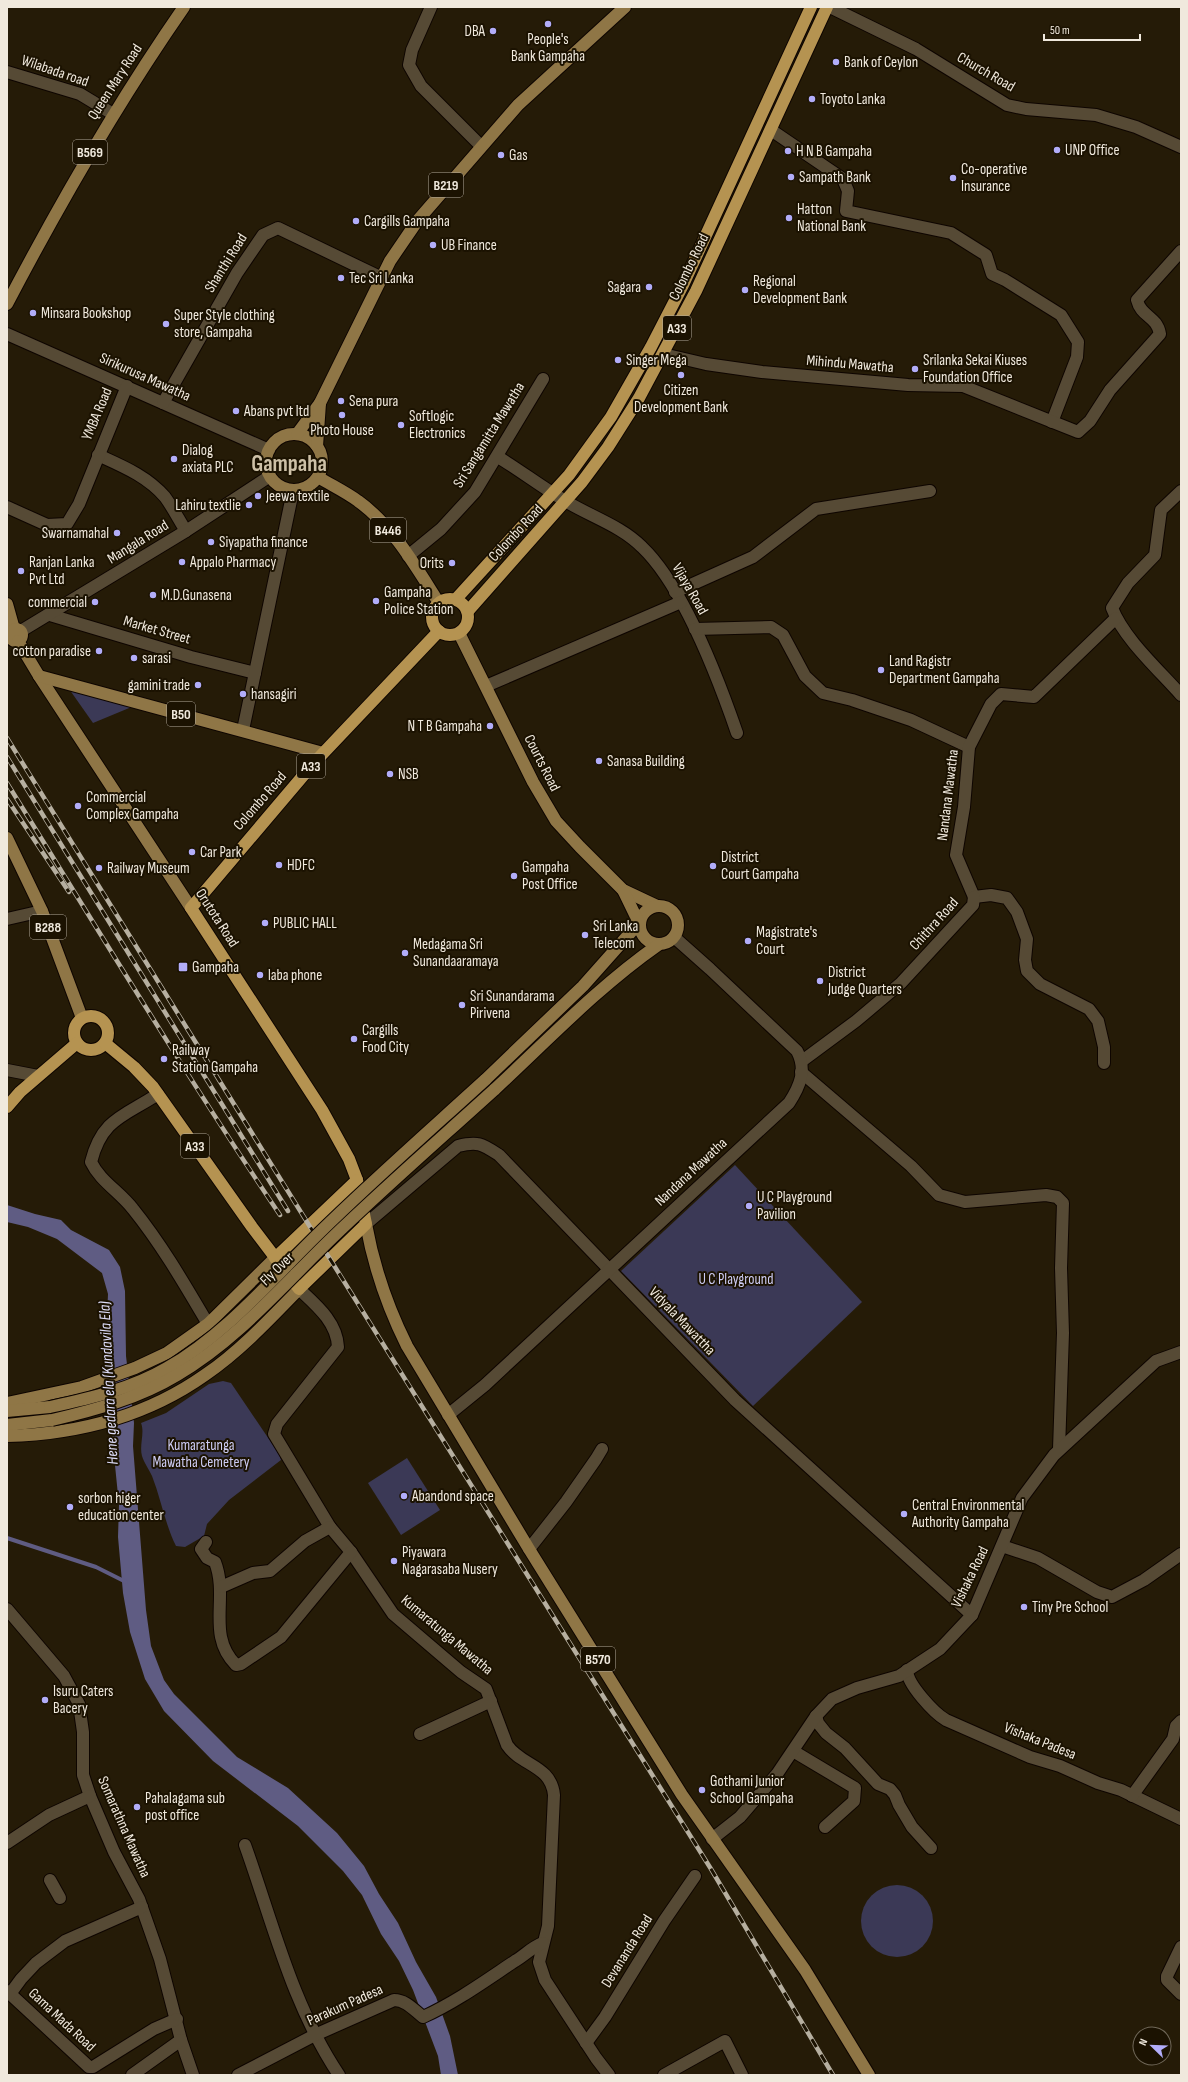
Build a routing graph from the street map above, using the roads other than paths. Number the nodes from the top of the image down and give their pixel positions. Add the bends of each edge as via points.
1 (184, 7) edge
2 (431, 7) edge
3 (625, 7) edge
4 (811, 7) edge
5 (829, 7) edge
6 (7, 72) edge
7 (113, 114) junction
8 (758, 123) junction
9 (771, 130) junction
10 (481, 146) junction
11 (1181, 147) edge
12 (1181, 251) edge
13 (382, 278) junction
14 (7, 304) edge
15 (7, 334) edge
16 (651, 347) junction
17 (663, 354) junction
18 (543, 379) dead end
19 (126, 386) junction
20 (163, 403) junction
21 (320, 403) junction
22 (1052, 422) junction
23 (296, 434) junction
24 (317, 446) junction
25 (269, 450) junction
26 (98, 455) junction
27 (498, 457) junction
28 (270, 476) junction
29 (318, 477) junction
30 (1181, 490) edge
31 (293, 491) junction
32 (930, 491) dead end
33 (554, 493) junction
34 (566, 502) junction
35 (7, 507) edge
36 (186, 531) junction
37 (408, 556) junction
38 (678, 597) junction
39 (456, 599) junction
40 (439, 603) junction
41 (7, 604) edge
42 (468, 611) junction
43 (50, 615) junction
44 (1116, 618) junction
45 (695, 629) junction
46 (439, 631) junction
47 (459, 633) junction
48 (18, 634) junction
49 (255, 673) junction
50 (39, 676) junction
51 (486, 686) junction
52 (1181, 695) edge
53 (243, 730) junction
54 (737, 733) dead end
55 (969, 747) junction
56 (323, 753) junction
57 (7, 838) edge
58 (624, 890) junction
59 (974, 897) junction
60 (657, 906) junction
61 (191, 908) junction
62 (42, 912) junction
63 (7, 919) edge
64 (639, 923) junction
65 (674, 937) junction
66 (658, 945) junction
67 (82, 1018) junction
68 (105, 1043) junction
69 (77, 1044) junction
70 (515, 1052) junction
71 (524, 1062) junction
72 (1104, 1064) dead end
73 (801, 1066) junction
74 (7, 1070) edge
75 (38, 1076) junction
76 (158, 1094) junction
77 (7, 1107) edge
78 (357, 1180) junction
79 (366, 1224) junction
80 (275, 1258) junction
81 (610, 1269) junction
82 (300, 1289) junction
83 (208, 1324) junction
84 (1181, 1352) edge
85 (7, 1403) edge
86 (7, 1411) edge
87 (448, 1415) junction
88 (7, 1426) edge
89 (7, 1436) edge
90 (602, 1449) dead end
91 (1059, 1449) junction
92 (330, 1527) junction
93 (206, 1542) dead end
94 (1002, 1546) junction
95 (529, 1549) junction
96 (351, 1552) junction
97 (1181, 1554) edge
98 (221, 1587) junction
99 (7, 1609) edge
100 (972, 1615) junction
101 (11, 1623) edge
102 (907, 1670) junction
103 (491, 1701) junction
104 (816, 1716) junction
105 (1181, 1721) edge
106 (420, 1734) dead end
107 (793, 1751) junction
108 (90, 1796) junction
109 (1132, 1796) junction
110 (1181, 1819) edge
111 (824, 1827) dead end
112 (712, 1839) junction
113 (7, 1844) edge
114 (245, 1845) dead end
115 (931, 1848) dead end
116 (695, 1876) dead end
117 (50, 1880) dead end
118 (60, 1898) dead end
119 (142, 1907) junction
120 (543, 1943) junction
121 (1181, 1947) edge
122 (8, 1992) edge
123 (1181, 1994) edge
124 (177, 2019) junction
125 (315, 2035) junction
126 (181, 2040) junction
127 (586, 2043) junction
128 (132, 2075) edge
129 (193, 2075) edge
130 (238, 2075) edge
131 (339, 2075) edge
132 (609, 2075) edge
133 (664, 2075) edge
134 (742, 2075) edge
135 (869, 2075) edge

1 - 7 main road, Queen Mary Road / B569
2 - 10 street via 412,50 409,65 421,86
3 - 10 main road, B219 via 518,106
4 - 8 highway, Colombo Road / A33
5 - 9 highway, Colombo Road / A33
5 - 11 street, Church Road via 916,49 1008,105 1096,115 1136,127
6 - 7 street, Wilabada road via 80,94
7 - 14 main road, Queen Mary Road / B569 via 66,193
8 - 9 main road
8 - 16 highway, Colombo Road / A33 via 683,285
9 - 17 highway, Colombo Road / A33 via 696,291
9 - 22 street via 843,179 848,191 846,211 951,233 986,255 992,274 1061,316 1078,342 1077,357
10 - 13 main road, B219 via 403,240
12 - 22 street, Mihindu Mawatha via 1137,300 1139,308 1158,324 1160,334 1110,390 1090,421 1078,432
13 - 20 street, Shanthi Road via 278,228 263,235 237,273
13 - 21 main road, B219
15 - 19 street, Sirikurusa Mawatha
16 - 17 main road
16 - 33 highway, Colombo Road / A33 via 597,440
17 - 22 street, Mihindu Mawatha via 706,364 762,372 908,385 963,386
17 - 34 highway, Colombo Road / A33 via 608,447
18 - 27 street, Sri Sangamitta Mawatha
19 - 20 street, Sirikurusa Mawatha
19 - 26 street, YMBA Road
20 - 25 street, Sirikurusa Mawatha
21 - 23 main road, B219
21 - 24 main road, B219
23 - 24 main road via 308,438
23 - 25 main road via 279,439
24 - 29 main road via 322,462
25 - 28 main road via 266,465
26 - 35 street, YMBA Road via 79,504 67,524 47,525
26 - 36 street, YMBA Road via 128,468 147,481 164,497
27 - 33 street, Vijaya Road
27 - 37 street, Sri Sangamitta Mawatha via 475,492 441,529
28 - 31 main road via 278,486
28 - 36 street, Mangala Road
29 - 31 main road via 308,487
29 - 37 main road, B446 via 358,500
30 - 44 street via 1161,510 1155,555 1128,582 1112,608
31 - 49 street
32 - 38 street via 816,509 753,556
33 - 34 street, Vijaya Road
33 - 39 highway, Colombo Road / A33
34 - 38 street, Vijaya Road via 620,529 642,547 660,568
34 - 42 highway, Colombo Road / A33
36 - 43 street, Mangala Road
37 - 40 main road, B446
38 - 45 street, Vijaya Road
38 - 51 street
39 - 40 highway
39 - 42 highway
40 - 46 highway via 432,614 432,620
41 - 48 main road, Orutota Road
42 - 47 highway via 468,622
43 - 48 street, Mangala Road
43 - 49 street, Market Street via 191,657
44 - 52 street
44 - 55 street, Nandana Mawatha via 1034,697 1001,694 991,704
45 - 54 street, Vijaya Road via 724,695
45 - 55 street via 771,627 783,635 805,676 823,693 912,720
46 - 47 highway via 452,635
46 - 56 highway, Colombo Road / A33
47 - 51 main road, Courts Road
48 - 50 main road, Orutota Road
49 - 53 street
50 - 53 main road, B50
50 - 61 main road, Orutota Road
51 - 58 main road, Courts Road via 533,782 556,821
53 - 56 main road, B50
55 - 59 street, Nandana Mawatha via 964,807 956,855
56 - 61 highway, Colombo Road / A33
57 - 62 main road, B288
58 - 60 main road, Courts Road
58 - 64 main road, Courts Road
59 - 72 street via 991,894 1007,898 1017,912 1027,939 1027,971 1040,984 1089,1009 1098,1021 1104,1047
59 - 73 street, Chithra Road via 973,905 902,983
60 - 64 main road via 645,911
60 - 65 main road via 670,909 674,914 678,926
61 - 78 highway, Orutota Road via 322,1110 349,1159
62 - 63 street
62 - 67 main road, B288
64 - 66 main road via 642,936 652,944
64 - 70 main road, Fly Over via 583,986
65 - 66 main road
65 - 73 street via 796,1051
66 - 71 main road, Fly Over via 636,960 592,998
67 - 68 highway via 94,1017 104,1022 108,1032
67 - 69 highway via 74,1030
68 - 69 highway via 98,1049 89,1050
68 - 76 highway, A33 via 134,1067
69 - 75 highway
70 - 71 main road
70 - 86 main road, Fly Over, bridge via 330,1222 235,1315 169,1367 134,1384 50,1407
71 - 88 main road, Fly Over, bridge via 334,1236 244,1323 202,1359 177,1376 138,1394 98,1408 52,1420
73 - 81 street, Nandana Mawatha via 800,1086 789,1103
73 - 91 street via 911,1166 939,1195 965,1202 1046,1195 1057,1197 1063,1203 1063,1333
74 - 75 street
75 - 77 highway
76 - 80 highway, A33
76 - 83 street via 116,1118 101,1135 91,1162 102,1178 132,1208 164,1252
78 - 79 highway, Orutota Road
78 - 80 highway
79 - 81 street, Vidyala Mawattha via 458,1146 483,1144 499,1155
79 - 82 highway
79 - 87 main road, B570 via 374,1265 392,1316
80 - 82 highway, A33
80 - 83 main road
81 - 87 street, Nandana Mawatha via 485,1385
81 - 100 street, Vidyala Mawattha via 735,1400
82 - 89 main road via 240,1347 188,1387 141,1410 102,1423 53,1432
82 - 92 street, Kumaratunga Mawatha via 326,1315 338,1336 338,1347 277,1424 274,1434
83 - 85 main road via 167,1354 135,1368 59,1393
84 - 91 street, Vishaka Road via 1156,1361
87 - 95 main road, B570
90 - 95 street via 566,1502
91 - 94 street, Vishaka Road via 1022,1498
92 - 96 street, Kumaratunga Mawatha
92 - 98 street via 305,1541 270,1571 253,1573
93 - 98 street via 201,1549 207,1558 215,1562
94 - 97 street via 1038,1558 1097,1592 1112,1597 1144,1580
94 - 100 street, Vishaka Road
95 - 112 main road, B570
96 - 98 street via 281,1637 241,1664 231,1660 220,1640
96 - 103 street, Kumaratunga Mawatha via 393,1614 461,1672 486,1689
99 - 101 street, Somarathna Mawatha
100 - 102 street, Vishaka Road via 940,1649
101 - 108 street, Somarathna Mawatha via 64,1676 79,1704 83,1732 83,1775
102 - 104 street, Vishaka Road via 899,1676 839,1695
102 - 109 street, Vishaka Padesa via 909,1681 937,1715 1030,1757 1060,1766
103 - 106 street
103 - 120 street, Kumaratunga Mawatha via 512,1753 536,1766 554,1788 550,1899 548,1926
104 - 107 street, Vishaka Road
104 - 115 street via 826,1733 845,1748 878,1784 890,1789 912,1827
105 - 109 street via 1176,1726 1173,1739
107 - 111 street via 855,1788 854,1801
107 - 112 street, Vishaka Road via 740,1817
108 - 113 street via 49,1815
108 - 119 street, Somarathna Mawatha via 114,1852
109 - 110 street, Vishaka Padesa
112 - 135 main road, B570 via 805,1970
114 - 125 street via 290,1980
116 - 127 street, Devananda Road
117 - 118 street
119 - 122 street, Gama Mada Road via 65,1941 36,1963
119 - 124 street, Somarathna Mawatha
120 - 125 street, Parakum Padesa via 534,1946 518,1960 458,1998 423,2017 406,2003 394,2000
120 - 127 street, Kumaratunga Mawatha via 539,1962 545,1980
121 - 123 street via 1167,1976 1167,1980
122 - 124 street, Gama Mada Road via 89,2067 93,2067 154,2029
124 - 126 street, Somarathna Mawatha
125 - 130 street, Parakum Padesa
125 - 131 street
126 - 128 street
126 - 129 street, Somarathna Mawatha
127 - 132 street, Kumaratunga Mawatha
133 - 134 street via 725,2041

